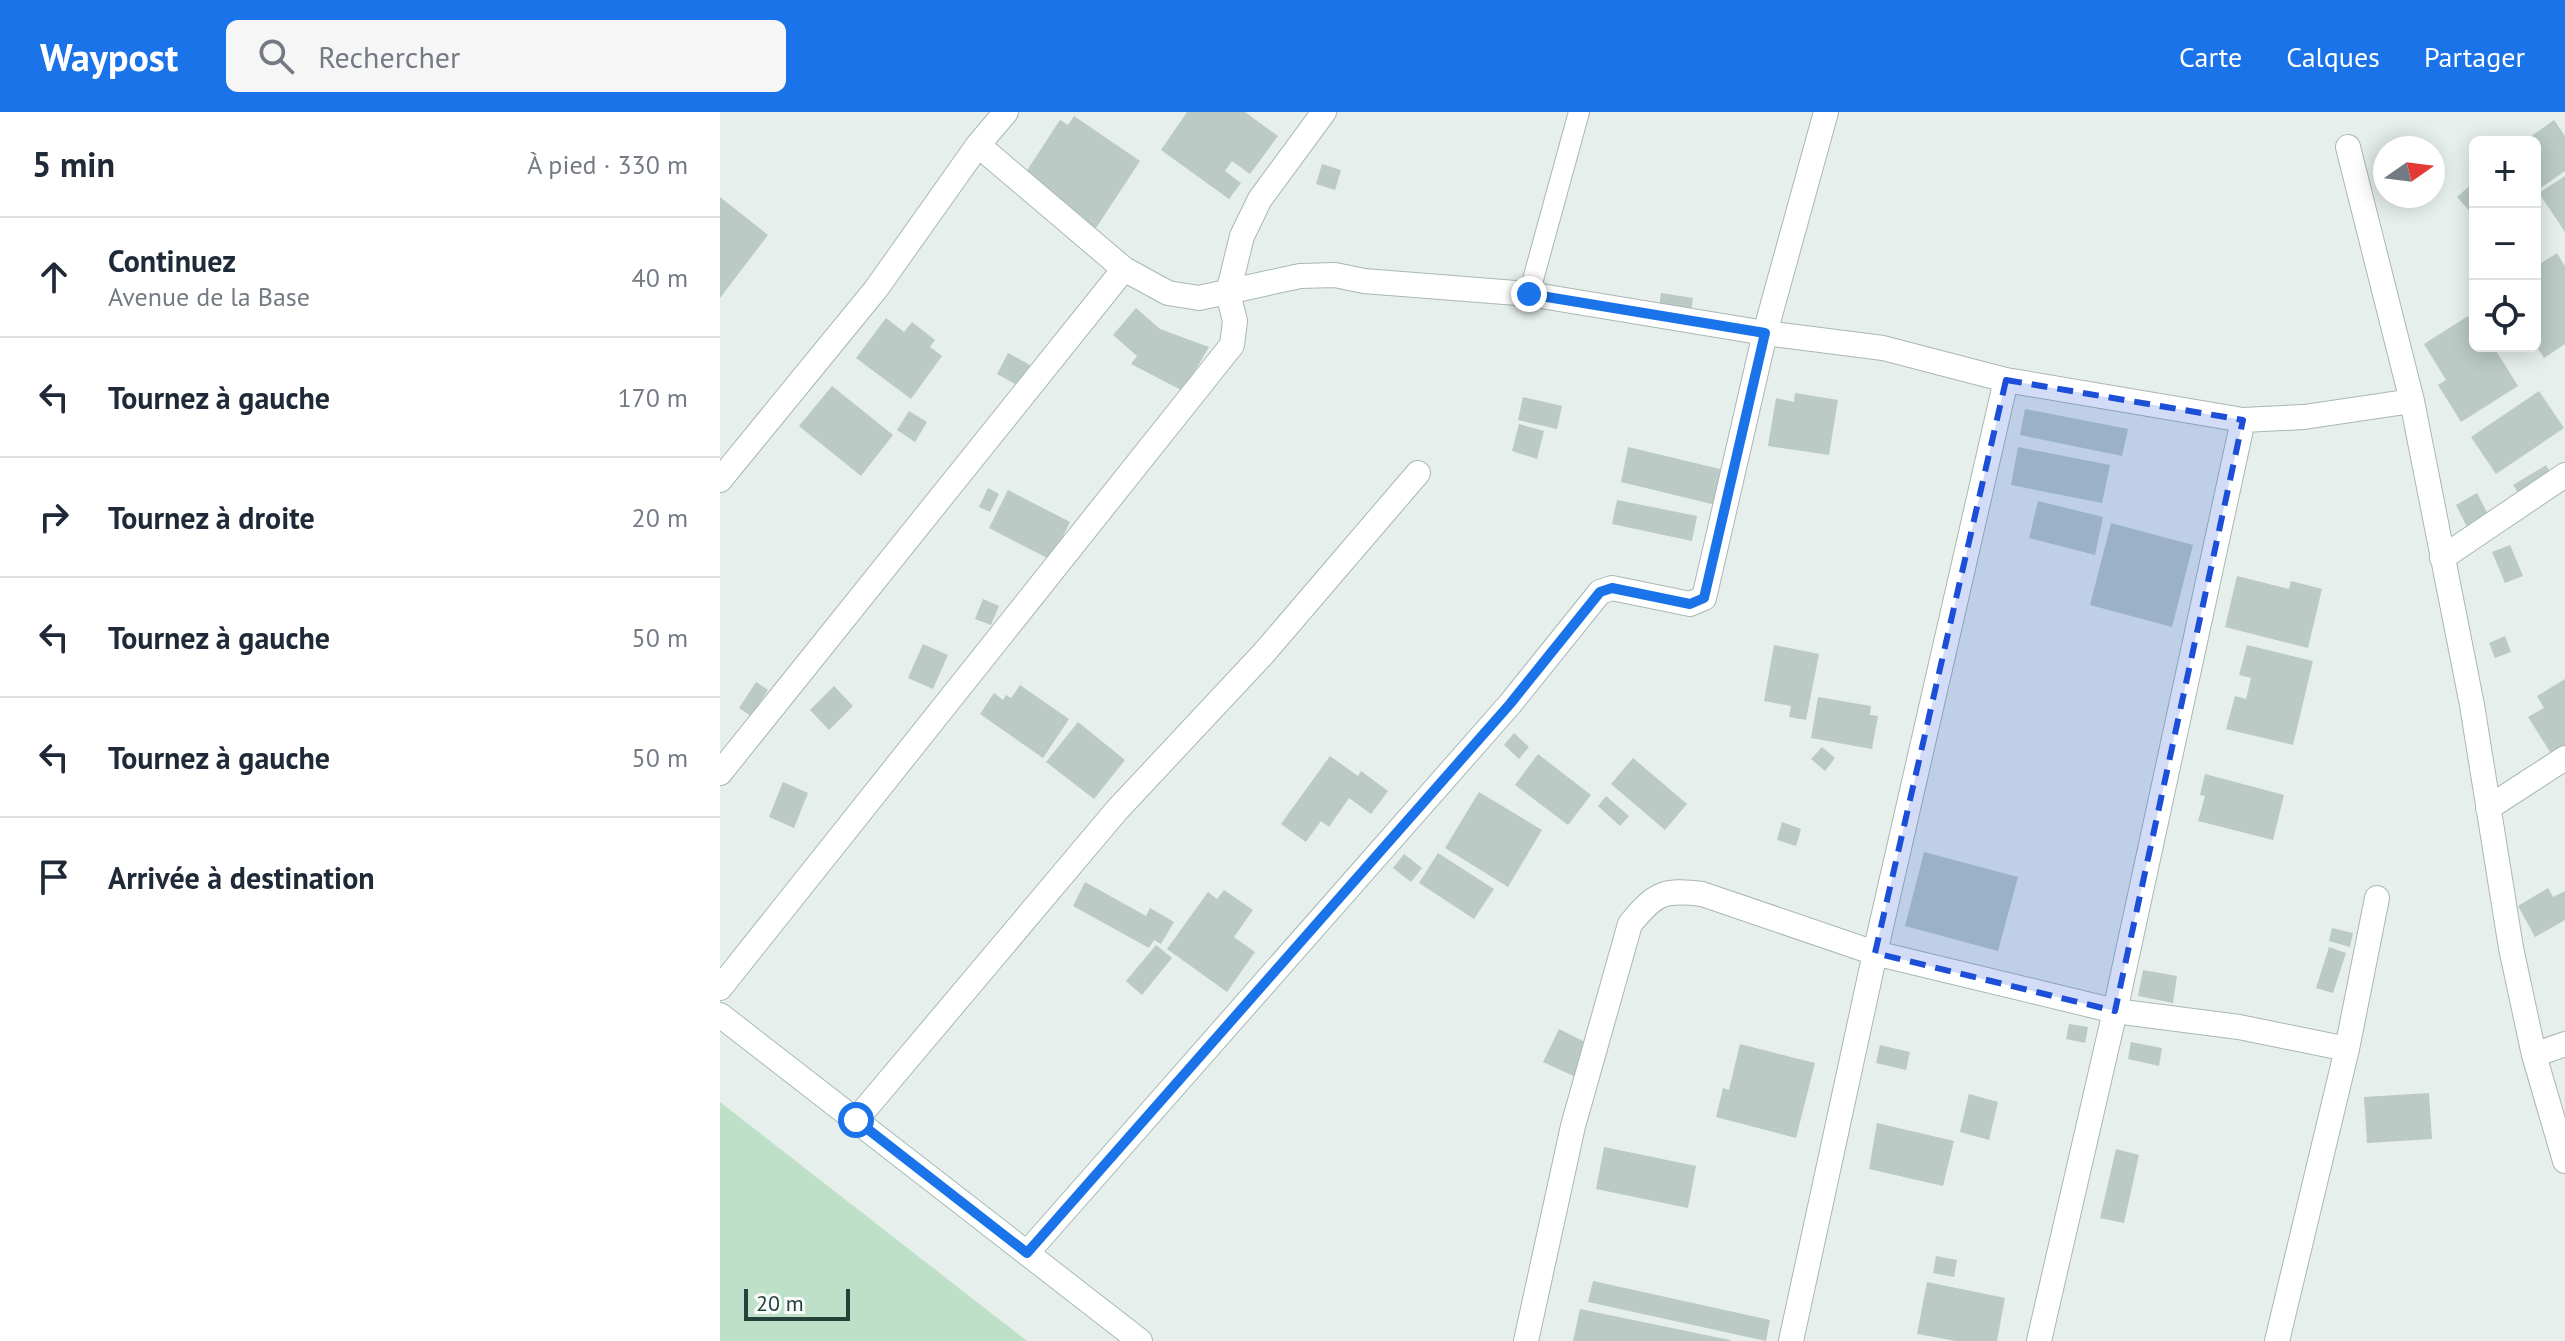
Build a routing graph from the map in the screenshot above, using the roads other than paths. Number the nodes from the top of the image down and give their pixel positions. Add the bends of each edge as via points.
1 (1006, 112) edge
2 (1324, 112) edge
3 (1579, 112) edge
4 (1826, 112) edge
5 (978, 145) junction
6 (2348, 147) dead end
7 (1124, 269) junction
8 (1228, 293) junction
9 (1529, 294) junction
10 (1765, 333) junction
11 (2006, 380) junction
12 (2412, 401) junction
13 (2243, 420) junction
14 (1418, 473) dead end
15 (2565, 475) edge
16 (720, 480) edge
17 (2442, 558) junction
18 (2565, 758) edge
19 (720, 773) edge
20 (2488, 808) junction
21 (2377, 898) dead end
22 (1875, 953) junction
23 (720, 988) edge
24 (2115, 1011) junction
25 (720, 1015) edge
26 (2565, 1044) edge
27 (2347, 1049) junction
28 (2534, 1055) junction
29 (856, 1120) junction
30 (2565, 1161) edge
31 (1027, 1253) junction
32 (1140, 1341) edge
33 (1526, 1341) edge
34 (1791, 1341) edge
35 (2039, 1341) edge
36 (2277, 1341) edge

1 - 5 street
2 - 8 street via 1260,199 1242,236
3 - 9 lane
4 - 10 street
5 - 7 street
5 - 16 street via 876,289
6 - 12 street
7 - 8 street via 1168,293 1199,298
7 - 19 street
8 - 9 street via 1300,276 1335,275
8 - 23 street via 1235,321 1232,345
9 - 10 street
10 - 11 street via 1883,348
10 - 31 street via 1704,598 1690,604 1612,588 1600,592 1499,716
11 - 13 street
11 - 22 street
12 - 13 street
12 - 17 street
13 - 24 street
14 - 29 street via 1263,654 1117,810
15 - 17 street
17 - 20 street
18 - 20 street
20 - 28 street
21 - 27 street
22 - 24 street
22 - 33 street via 1702,894 1674,891 1650,900 1630,924 1573,1126
22 - 34 street
24 - 27 street via 2239,1027
24 - 35 street
25 - 29 street
26 - 28 street
27 - 36 street
28 - 30 street
29 - 31 street
31 - 32 street

